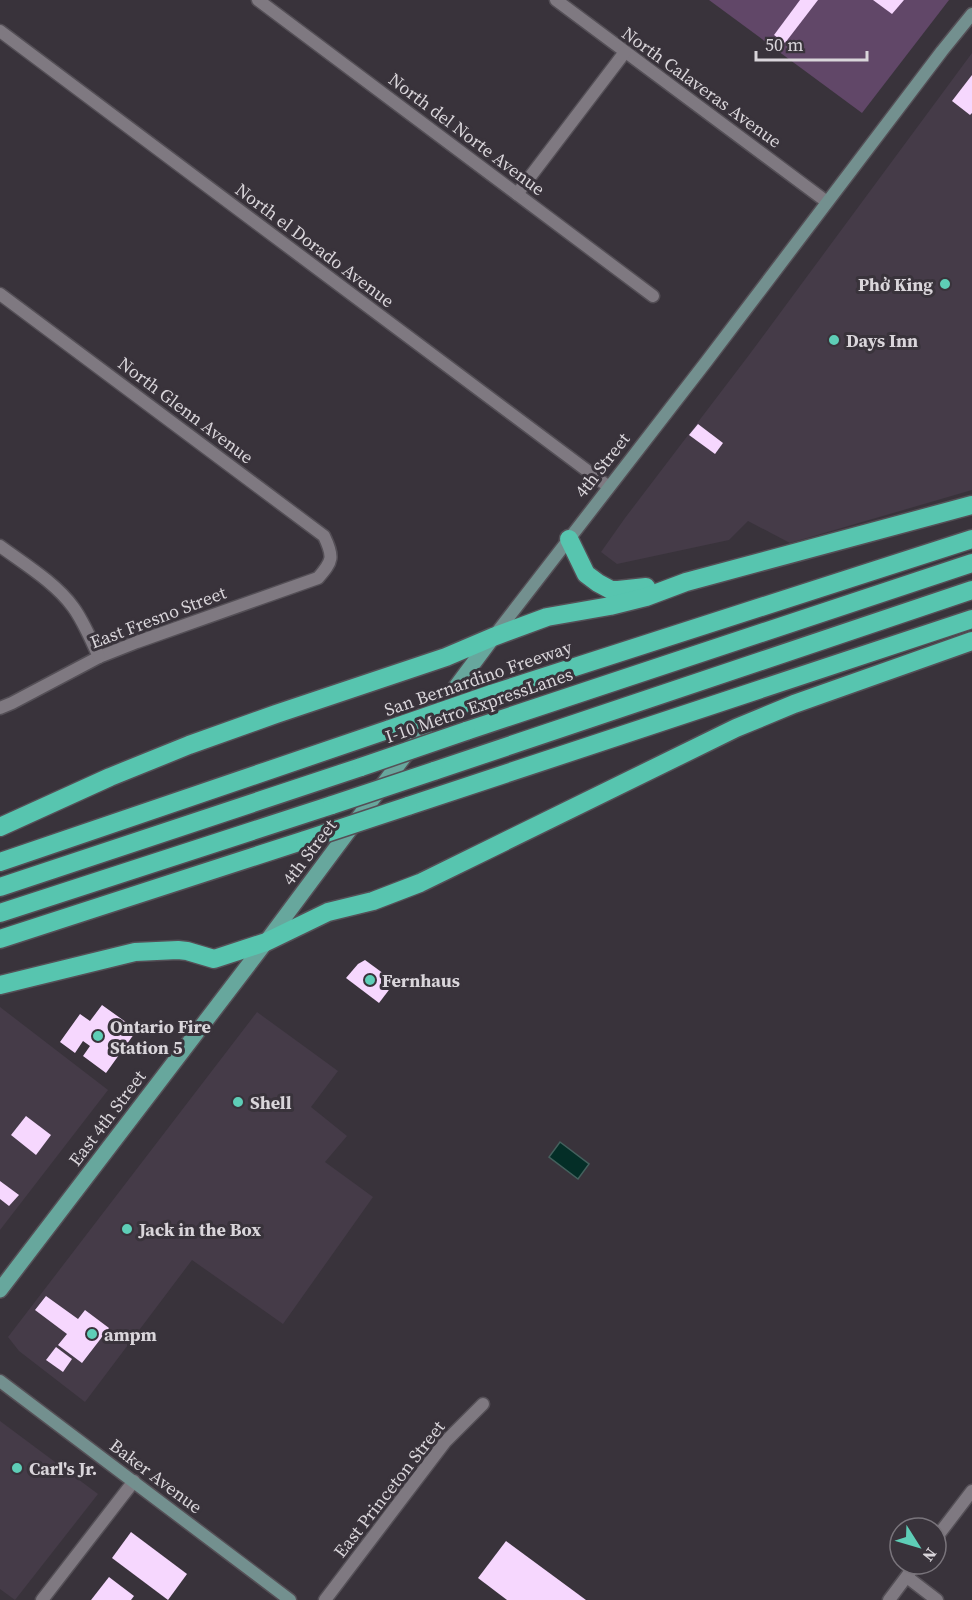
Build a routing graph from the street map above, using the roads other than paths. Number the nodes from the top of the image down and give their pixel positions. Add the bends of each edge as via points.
1 (258, 0) edge
2 (556, 0) edge
3 (972, 14) edge
4 (0, 32) edge
5 (625, 52) junction
6 (517, 194) junction
7 (827, 202) junction
8 (0, 294) edge
9 (653, 296) dead end
10 (609, 487) junction
11 (972, 505) edge
12 (569, 539) junction
13 (972, 539) edge
14 (0, 546) edge
15 (972, 563) edge
16 (328, 566) joint
17 (686, 582) junction
18 (972, 590) edge
19 (972, 619) edge
20 (493, 637) junction
21 (972, 641) edge
22 (99, 657) junction
23 (0, 708) edge
24 (0, 827) edge
25 (0, 862) edge
26 (0, 887) edge
27 (0, 913) edge
28 (0, 939) edge
29 (266, 942) junction
30 (0, 986) edge
31 (0, 1290) edge
32 (0, 1381) edge
33 (483, 1404) dead end
34 (134, 1481) junction
35 (972, 1491) edge
36 (948, 1522) edge
37 (907, 1577) joint
38 (42, 1600) edge
39 (290, 1600) edge
40 (325, 1600) edge
41 (889, 1600) edge
42 (937, 1600) edge

1 - 6 street, North del Norte Avenue
2 - 5 street, North Calaveras Avenue
3 - 7 main road, 4th Street
4 - 10 street, North el Dorado Avenue
5 - 6 street
5 - 7 street, North Calaveras Avenue
6 - 9 street, North del Norte Avenue
7 - 10 main road, 4th Street
8 - 16 street, North Glenn Avenue via 324,536 331,551
10 - 12 main road, 4th Street
11 - 17 highway
12 - 17 highway via 586,574 611,590
12 - 20 main road, 4th Street
13 - 25 highway, San Bernardino Freeway, bridge via 491,694
14 - 22 street via 72,605
15 - 26 highway, I-10 Metro ExpressLanes, bridge
16 - 22 street, East Fresno Street via 318,578
17 - 20 highway via 646,597 547,617
18 - 27 highway, bridge via 332,806
19 - 28 highway, bridge
20 - 24 highway via 446,657 189,745
20 - 29 main road, 4th Street
21 - 29 highway via 746,724 420,883 373,901 328,912
22 - 23 street, East Fresno Street
29 - 30 highway via 214,959 178,950 135,952
29 - 31 main road, East 4th Street
32 - 34 main road, Baker Avenue
33 - 40 street, East Princeton Street via 445,1442
34 - 38 street
34 - 39 main road, Baker Avenue
35 - 36 street
37 - 41 street
37 - 42 street

